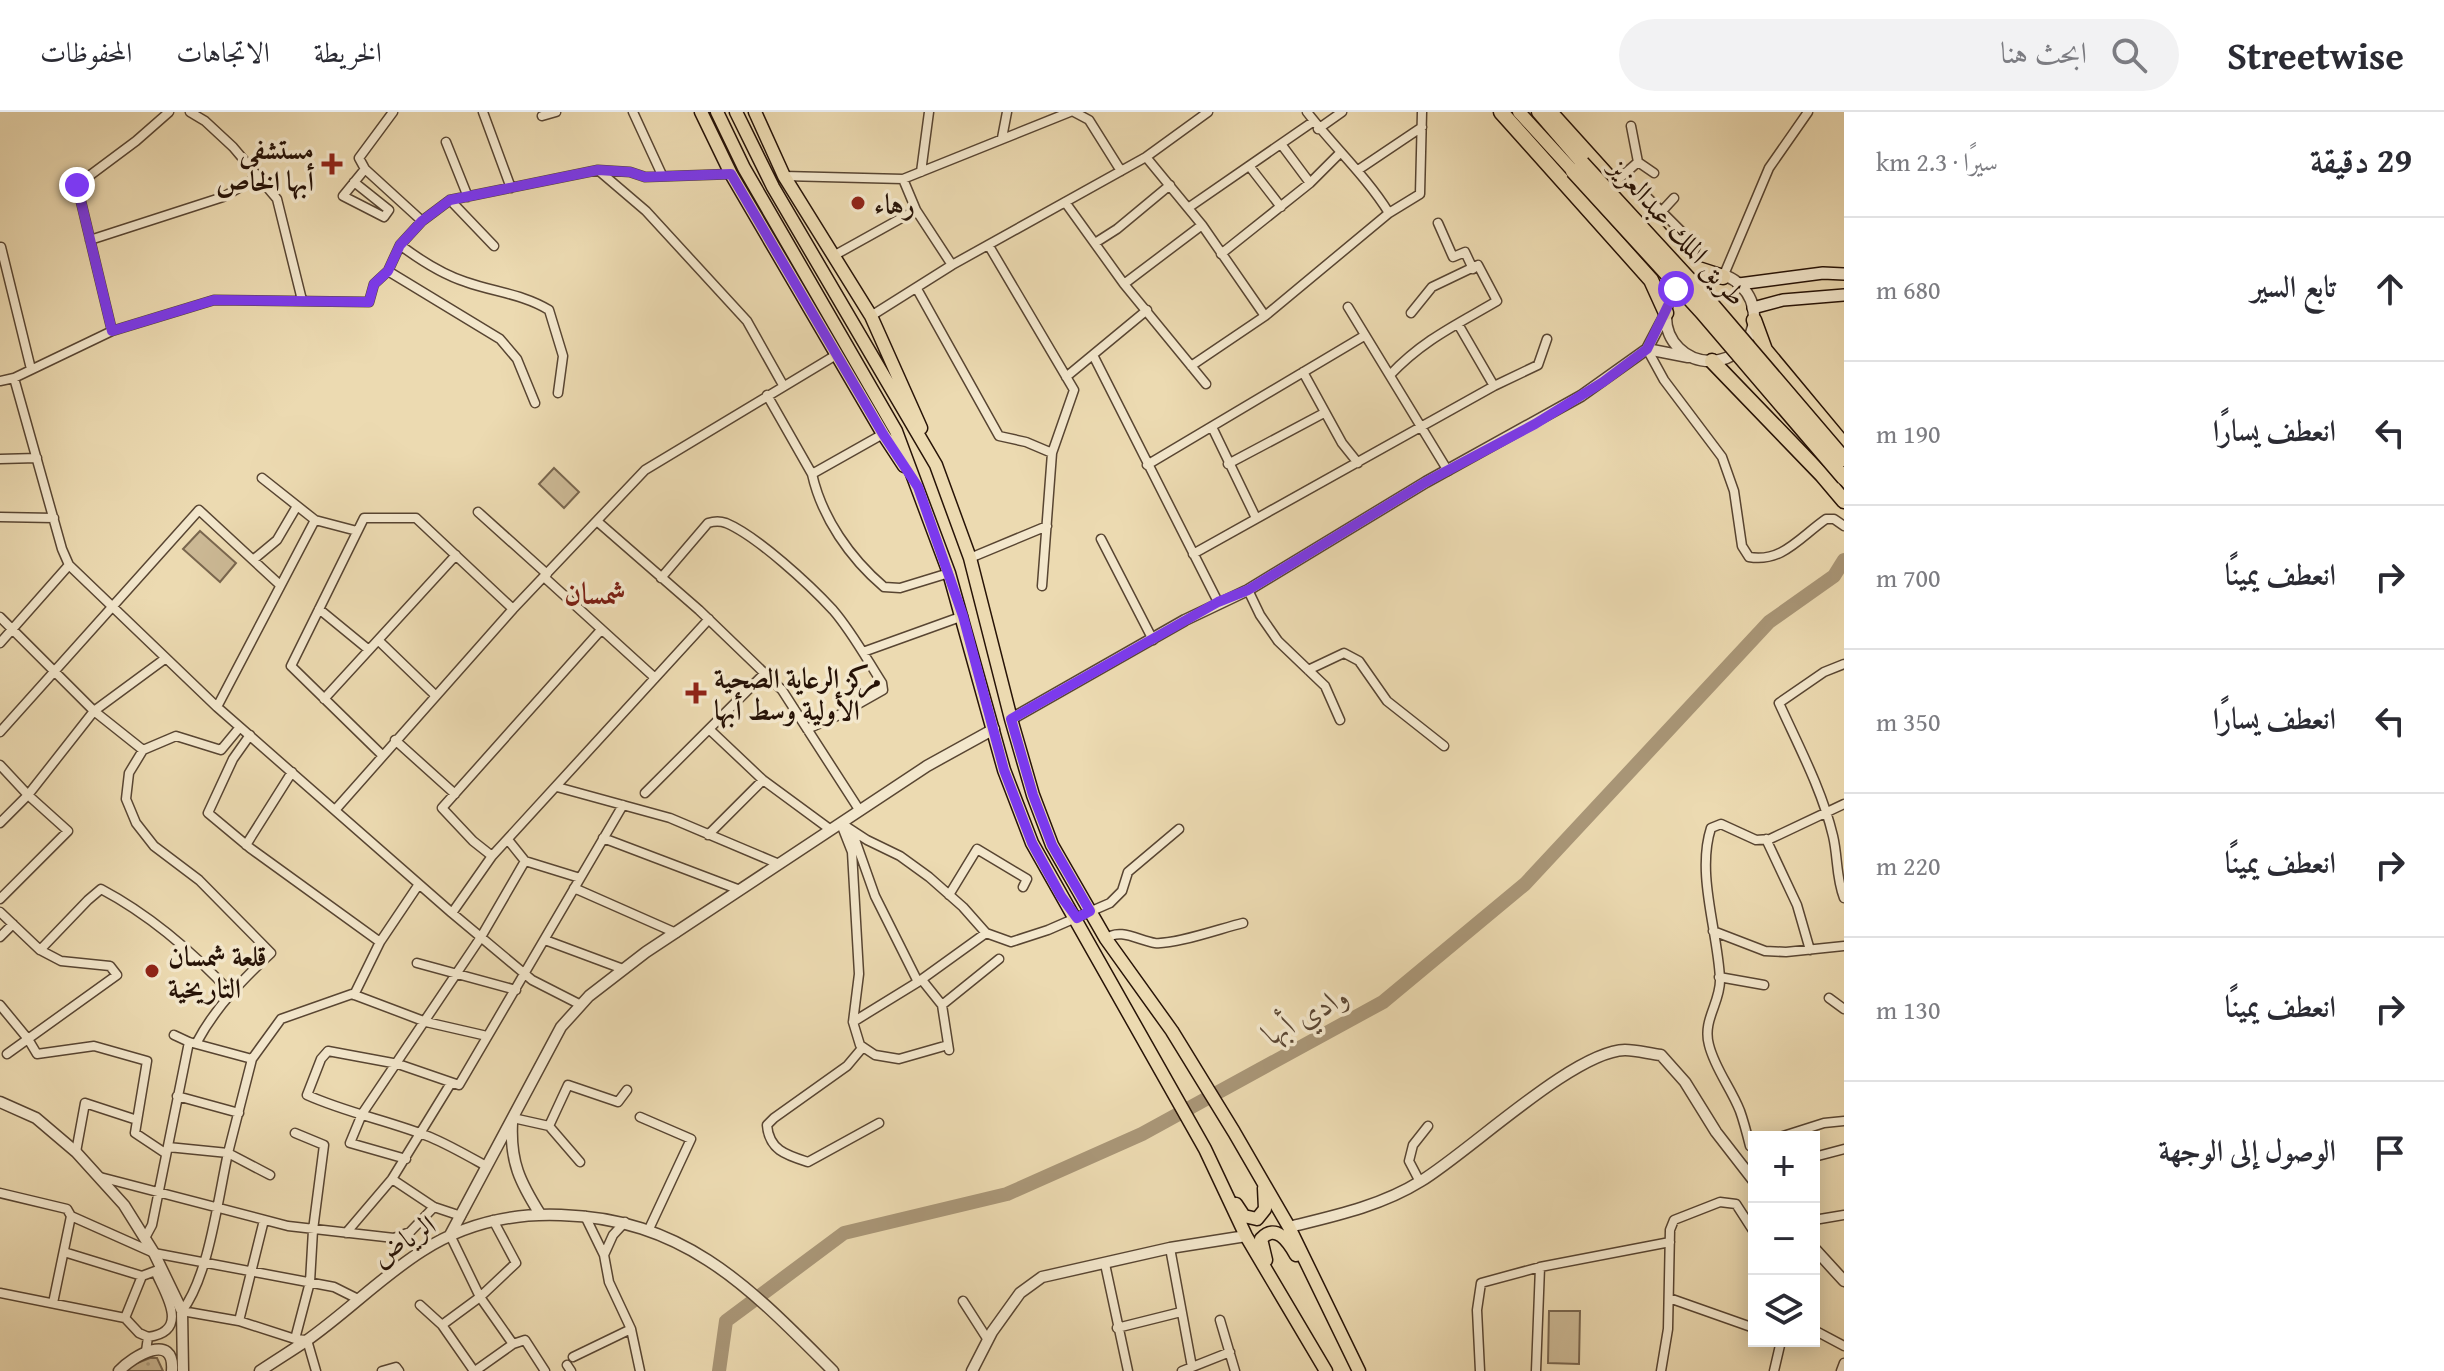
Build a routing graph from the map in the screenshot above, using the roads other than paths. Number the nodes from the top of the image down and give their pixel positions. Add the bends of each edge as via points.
1 (169, 112) edge
2 (190, 112) edge
3 (393, 112) edge
4 (483, 112) edge
5 (556, 112) edge
6 (633, 112) edge
7 (701, 112) edge
8 (717, 112) edge
9 (736, 112) edge
10 (755, 112) edge
11 (929, 112) edge
12 (1007, 112) edge
13 (1072, 112) edge
14 (1307, 112) edge
15 (1342, 112) edge
16 (1422, 112) edge
17 (1501, 112) edge
18 (1519, 112) edge
19 (1538, 112) edge
20 (1550, 112) edge
21 (1808, 112) edge
22 (1204, 113) edge
23 (542, 116) dead end
24 (1316, 125) junction
25 (1631, 126) dead end
26 (1422, 127) junction
27 (1002, 138) junction
28 (446, 142) dead end
29 (1281, 144) junction
30 (1340, 153) junction
31 (1146, 157) junction
32 (1638, 162) junction
33 (1250, 167) junction
34 (1578, 167) junction
35 (365, 169) junction
36 (598, 170) junction
37 (1358, 170) junction
38 (1121, 171) junction
39 (921, 172) junction
40 (1654, 173) dead end
41 (731, 174) junction
42 (662, 175) junction
43 (784, 176) junction
44 (258, 177) junction
45 (903, 179) junction
46 (354, 182) junction
47 (1310, 183) junction
48 (1614, 183) junction
49 (1170, 185) junction
50 (511, 188) junction
51 (468, 197) junction
52 (1674, 198) dead end
53 (450, 200) junction
54 (1065, 202) junction
55 (1633, 205) junction
56 (1281, 207) junction
57 (1188, 208) junction
58 (916, 210) junction
59 (1662, 211) junction
60 (1389, 213) junction
61 (422, 221) junction
62 (1438, 223) dead end
63 (1202, 225) junction
64 (803, 237) junction
65 (90, 240) junction
66 (786, 240) junction
67 (1095, 243) junction
68 (400, 245) junction
69 (494, 246) dead end
70 (989, 246) junction
71 (0, 247) edge
72 (1221, 254) junction
73 (835, 255) junction
74 (952, 265) junction
75 (1689, 266) junction
76 (1473, 269) junction
77 (388, 271) junction
78 (1844, 274) edge
79 (1723, 277) junction
80 (1124, 284) junction
81 (1739, 284) junction
82 (917, 289) junction
83 (1844, 295) edge
84 (302, 300) junction
85 (1348, 307) dead end
86 (1147, 310) junction
87 (1411, 313) dead end
88 (1666, 313) junction
89 (1754, 314) junction
90 (871, 316) junction
91 (1265, 316) junction
92 (818, 322) junction
93 (1458, 324) junction
94 (112, 331) junction
95 (1364, 336) junction
96 (1547, 339) dead end
97 (1647, 349) junction
98 (836, 355) junction
99 (1093, 355) junction
100 (1706, 360) junction
101 (1191, 366) junction
102 (31, 369) junction
103 (1303, 372) junction
104 (1390, 375) junction
105 (1066, 377) junction
106 (14, 378) junction
107 (0, 381) edge
108 (1206, 384) dead end
109 (783, 385) junction
110 (1494, 386) junction
111 (558, 393) dead end
112 (767, 395) junction
113 (535, 403) dead end
114 (1324, 413) junction
115 (1212, 427) junction
116 (1423, 427) junction
117 (883, 434) junction
118 (1844, 445) edge
119 (1052, 453) junction
120 (37, 458) junction
121 (0, 459) edge
122 (1844, 459) edge
123 (1358, 463) junction
124 (1228, 464) junction
125 (936, 465) junction
126 (1147, 465) junction
127 (1448, 471) junction
128 (812, 474) junction
129 (262, 478) dead end
130 (1844, 478) edge
131 (918, 487) junction
132 (1844, 501) edge
133 (297, 506) junction
134 (478, 512) dead end
135 (0, 517) edge
136 (54, 518) junction
137 (1256, 518) junction
138 (315, 520) junction
139 (598, 522) junction
140 (1047, 526) junction
141 (1844, 526) edge
142 (357, 531) junction
143 (1101, 539) dead end
144 (1193, 554) junction
145 (456, 555) junction
146 (970, 558) junction
147 (253, 560) junction
148 (69, 565) junction
149 (949, 573) junction
150 (546, 575) junction
151 (661, 578) junction
152 (280, 585) junction
153 (1042, 586) dead end
154 (1248, 590) junction
155 (1218, 602) junction
156 (111, 607) junction
157 (319, 609) junction
158 (513, 609) junction
159 (963, 616) junction
160 (0, 617) edge
161 (709, 619) junction
162 (13, 628) junction
163 (601, 630) junction
164 (378, 640) junction
165 (1153, 640) junction
166 (0, 643) edge
167 (369, 650) junction
168 (863, 652) junction
169 (166, 658) junction
170 (1844, 664) edge
171 (56, 670) junction
172 (1308, 670) junction
173 (765, 673) junction
174 (654, 677) junction
175 (435, 695) junction
176 (324, 699) junction
177 (217, 707) junction
178 (94, 711) junction
179 (1011, 719) junction
180 (1340, 720) dead end
181 (240, 727) junction
182 (709, 729) junction
183 (807, 729) junction
184 (994, 729) junction
185 (0, 732) edge
186 (250, 735) junction
187 (395, 740) junction
188 (1444, 746) dead end
189 (143, 750) junction
190 (382, 755) junction
191 (0, 765) edge
192 (292, 772) junction
193 (763, 780) junction
194 (557, 787) junction
195 (645, 793) dead end
196 (455, 794) junction
197 (28, 795) junction
198 (1844, 804) edge
199 (623, 805) junction
200 (336, 809) junction
201 (860, 811) junction
202 (1825, 811) junction
203 (0, 823) edge
204 (841, 823) junction
205 (1179, 829) dead end
206 (831, 830) junction
207 (852, 830) junction
208 (708, 835) junction
209 (603, 838) junction
210 (1766, 839) junction
211 (509, 841) junction
212 (246, 845) junction
213 (492, 856) junction
214 (525, 861) junction
215 (779, 864) junction
216 (580, 878) junction
217 (419, 884) junction
218 (1023, 887) dead end
219 (574, 888) junction
220 (740, 890) junction
221 (949, 895) junction
222 (1844, 898) edge
223 (0, 899) edge
224 (1090, 911) junction
225 (0, 912) edge
226 (452, 913) junction
227 (1077, 918) junction
228 (1243, 923) dead end
229 (13, 924) junction
230 (1713, 931) junction
231 (676, 933) junction
232 (986, 933) junction
233 (0, 937) edge
234 (481, 937) junction
235 (1106, 939) junction
236 (545, 940) junction
237 (380, 942) junction
238 (1844, 946) edge
239 (40, 950) junction
240 (1810, 950) junction
241 (999, 959) dead end
242 (417, 963) dead end
243 (623, 969) junction
244 (457, 974) junction
245 (526, 975) junction
246 (1719, 977) junction
247 (920, 981) junction
248 (1764, 985) dead end
249 (516, 990) junction
250 (232, 994) junction
251 (354, 995) junction
252 (1829, 998) dead end
253 (0, 1005) edge
254 (581, 1005) junction
255 (942, 1005) junction
256 (1844, 1009) edge
257 (426, 1022) junction
258 (853, 1022) junction
259 (174, 1035) dead end
260 (487, 1036) junction
261 (28, 1039) junction
262 (193, 1042) junction
263 (863, 1047) junction
264 (7, 1054) dead end
265 (252, 1059) junction
266 (398, 1064) junction
267 (451, 1083) junction
268 (627, 1090) dead end
269 (177, 1096) junction
270 (0, 1102) edge
271 (239, 1113) junction
272 (362, 1114) junction
273 (640, 1117) dead end
274 (513, 1118) junction
275 (137, 1120) junction
276 (1844, 1121) edge
277 (879, 1123) dead end
278 (549, 1126) junction
279 (1428, 1126) dead end
280 (1799, 1131) edge
281 (295, 1133) dead end
282 (420, 1134) junction
283 (1748, 1134) edge
284 (1748, 1148) edge
285 (1844, 1149) edge
286 (166, 1150) junction
287 (76, 1152) junction
288 (228, 1153) junction
289 (1820, 1155) edge
290 (1735, 1156) junction
291 (406, 1159) junction
292 (580, 1162) dead end
293 (486, 1166) junction
294 (1748, 1171) edge
295 (270, 1175) dead end
296 (100, 1177) junction
297 (1218, 1178) junction
298 (392, 1179) junction
299 (1420, 1182) junction
300 (1264, 1185) junction
301 (160, 1192) junction
302 (0, 1193) edge
303 (216, 1206) junction
304 (434, 1207) junction
305 (540, 1214) junction
306 (1844, 1215) edge
307 (71, 1216) junction
308 (461, 1216) junction
309 (585, 1216) junction
310 (1820, 1219) edge
311 (264, 1220) junction
312 (493, 1220) junction
313 (625, 1222) junction
314 (1748, 1223) edge
315 (1289, 1227) junction
316 (649, 1229) junction
317 (313, 1230) junction
318 (346, 1233) junction
319 (450, 1235) junction
320 (1246, 1236) junction
321 (145, 1238) junction
322 (1670, 1242) junction
323 (1170, 1248) junction
324 (64, 1252) junction
325 (154, 1253) junction
326 (604, 1255) junction
327 (1820, 1255) edge
328 (204, 1261) junction
329 (1105, 1264) junction
330 (1540, 1267) junction
331 (158, 1270) junction
332 (250, 1271) junction
333 (142, 1276) junction
334 (1844, 1281) edge
335 (310, 1282) junction
336 (1317, 1283) junction
337 (1276, 1286) junction
338 (0, 1293) edge
339 (480, 1297) junction
340 (1669, 1298) junction
341 (358, 1299) junction
342 (963, 1301) dead end
343 (53, 1303) junction
344 (420, 1305) dead end
345 (182, 1311) junction
346 (1181, 1312) junction
347 (125, 1318) junction
348 (1220, 1320) dead end
349 (239, 1321) junction
350 (442, 1325) junction
351 (1748, 1326) edge
352 (1117, 1328) junction
353 (631, 1329) junction
354 (1820, 1333) edge
355 (148, 1337) junction
356 (301, 1340) junction
357 (988, 1340) junction
358 (513, 1344) junction
359 (1844, 1346) edge
360 (1780, 1347) edge
361 (146, 1351) junction
362 (1230, 1352) junction
363 (573, 1357) dead end
364 (1844, 1363) edge
365 (1192, 1367) junction
366 (479, 1370) edge
367 (119, 1371) edge
368 (172, 1371) edge
369 (183, 1371) edge
370 (260, 1371) edge
371 (316, 1371) edge
372 (382, 1371) edge
373 (399, 1371) edge
374 (545, 1371) edge
375 (640, 1371) edge
376 (833, 1371) edge
377 (972, 1371) edge
378 (1128, 1371) edge
379 (1182, 1371) edge
380 (1235, 1371) edge
381 (1326, 1371) edge
382 (1359, 1371) edge
383 (1480, 1371) edge
384 (1536, 1371) edge
385 (1661, 1371) edge
386 (1774, 1371) edge
387 (1841, 1371) edge

1 - 65 street via 77,185
2 - 44 street via 233,147
3 - 35 street via 359,158
4 - 50 street
5 - 23 street
6 - 42 street
7 - 41 main road
8 - 66 main road
9 - 64 main road
10 - 43 main road
11 - 39 street
12 - 27 street
13 - 27 street
13 - 38 street via 1089,120
14 - 24 street
15 - 24 street
16 - 26 street
17 - 88 highway via 1651,280
18 - 34 main road, طريق الملك عبدالعزيز
19 - 34 main road, طريق الملك عبدالعزيز
20 - 48 highway
21 - 79 street via 1769,168
22 - 31 street
24 - 29 street
24 - 30 street
25 - 32 street
26 - 37 street
26 - 60 street via 1420,194
27 - 39 street
28 - 51 street
29 - 33 street
29 - 47 street
30 - 37 street
30 - 47 street
31 - 38 street
31 - 49 street
32 - 40 street
32 - 48 street
33 - 56 street
33 - 57 street
34 - 122 highway, طريق الملك عبدالعزيز, bridge via 1708,300
34 - 130 highway, طريق الملك عبدالعزيز, bridge
35 - 46 street
35 - 61 street
36 - 42 street
36 - 50 street
36 - 109 street via 680,245 747,321
37 - 60 street
38 - 54 street
39 - 45 street
41 - 42 street
41 - 92 main road
43 - 45 street
43 - 73 main road
44 - 65 street via 223,197
44 - 84 street via 277,199
45 - 58 street
46 - 46 street via 389,210 384,217 343,196
47 - 56 street
48 - 55 highway
49 - 57 street
49 - 67 street
50 - 51 street
51 - 53 street
52 - 59 street
53 - 61 street
53 - 69 street
54 - 67 street
54 - 70 street
55 - 59 street via 1647,197
55 - 75 highway
56 - 72 street
57 - 63 street
58 - 73 street
58 - 74 street
59 - 75 street via 1696,246
60 - 91 street
61 - 68 street
62 - 76 street via 1453,257 1465,252
63 - 72 street
63 - 80 street
64 - 90 main road
64 - 125 main road
65 - 94 street
66 - 92 main road
66 - 131 main road via 896,431
67 - 80 street
68 - 77 street
68 - 111 street via 427,265 465,282 549,310 563,356
70 - 74 street
70 - 105 street
71 - 102 street
72 - 91 street
73 - 90 main road
74 - 82 street
75 - 79 highway
76 - 87 street via 1432,287
76 - 93 street via 1478,265 1497,301
77 - 84 street via 374,284 369,302
77 - 113 street via 500,339 517,359
78 - 81 main road
79 - 81 street
79 - 88 street via 1698,274 1686,280 1669,300
80 - 86 street
81 - 89 street
82 - 90 street
82 - 119 street via 999,436
83 - 89 main road via 1783,300
84 - 94 street via 214,300
85 - 95 street
86 - 99 street
86 - 101 street
88 - 97 street
88 - 100 street via 1671,337 1688,355
89 - 100 street via 1751,332 1736,352
89 - 118 highway via 1765,350
90 - 125 main road
91 - 101 street
92 - 98 main road
93 - 104 street via 1411,352
93 - 110 street
94 - 102 street
95 - 103 street
95 - 104 street
96 - 110 street via 1538,365
97 - 100 street
97 - 127 street via 1581,396
97 - 141 street via 1722,457 1749,557 1762,560 1782,554 1826,519
98 - 109 street
98 - 117 main road
99 - 105 street
99 - 126 street
100 - 132 highway
101 - 108 street
102 - 106 street
103 - 114 street
103 - 115 street
104 - 116 street
105 - 119 street via 1074,390
106 - 107 street
106 - 120 street
109 - 112 street
110 - 116 street
112 - 128 street
112 - 139 street via 645,470
114 - 123 street
114 - 124 street
115 - 124 street
115 - 126 street
116 - 123 street
116 - 127 street
117 - 128 street
117 - 131 main road
119 - 140 street
120 - 121 street
120 - 136 street
123 - 137 street
124 - 137 street
125 - 146 main road
126 - 144 street
127 - 154 street
128 - 149 street via 833,525 884,587 900,588
129 - 133 street
131 - 149 main road
133 - 138 street
133 - 147 street via 277,540
134 - 150 street
135 - 136 street
136 - 148 street
137 - 144 street
138 - 142 street
138 - 152 street
139 - 150 street
139 - 151 street
140 - 146 street
140 - 153 street
142 - 145 street via 364,518 416,518
142 - 157 street
143 - 165 street
144 - 155 street
145 - 158 street
145 - 164 street
146 - 179 main road
147 - 152 street
147 - 156 street via 199,510
148 - 156 street
148 - 162 street
149 - 159 main road
150 - 158 street
150 - 163 street
151 - 161 street
151 - 168 street via 708,523 729,524 831,609
152 - 177 street
154 - 155 street
154 - 172 street via 1278,641
155 - 165 street
156 - 169 street
156 - 171 street
157 - 167 street
157 - 176 street via 291,666
158 - 175 street
159 - 168 street
159 - 184 main road
160 - 162 street
161 - 173 street
161 - 174 street
162 - 166 street
162 - 171 street
163 - 174 street
163 - 196 street
164 - 167 street
164 - 175 street
165 - 179 street
167 - 176 street
168 - 183 street via 883,690
169 - 177 street
169 - 178 street
170 - 202 street via 1779,703
171 - 178 street
171 - 185 street
172 - 180 street via 1325,686
172 - 188 street via 1344,653 1359,661 1387,701
173 - 182 street
173 - 183 street
174 - 194 street
175 - 187 street
176 - 190 street
177 - 181 street
178 - 189 street
178 - 197 street
179 - 224 main road via 1052,845
181 - 186 street
181 - 189 street via 221,750 176,736
182 - 193 street
182 - 195 street
183 - 201 street
184 - 201 street
184 - 227 main road via 1032,843
186 - 192 street
186 - 212 street via 208,813
187 - 190 street
187 - 196 street
189 - 250 street via 129,773 126,799 136,823 154,846 199,880 271,953
190 - 200 street
191 - 197 street
192 - 200 street
192 - 212 street
193 - 206 street
193 - 208 street
194 - 199 street
194 - 211 street
196 - 213 street via 442,808
197 - 203 street
197 - 223 street via 68,831
198 - 202 street
199 - 208 street
199 - 209 street
200 - 217 street
201 - 204 street
202 - 210 street
202 - 222 street
204 - 206 street
204 - 207 street
204 - 258 street via 852,852 858,954
205 - 224 street via 1128,872 1122,891 1110,903
206 - 215 street
207 - 221 street via 900,856
207 - 247 street via 875,896
208 - 215 street
209 - 216 street
209 - 220 street
210 - 230 street via 1756,840 1721,824 1711,828 1707,876
210 - 240 street via 1797,905
211 - 213 street
211 - 214 street
212 - 237 street
213 - 226 street
214 - 216 street
214 - 234 street
215 - 220 street
216 - 219 street
217 - 226 street
217 - 237 street
218 - 221 street via 1027,879 977,849
219 - 231 street
219 - 236 street
220 - 231 street
221 - 232 street
224 - 227 street
224 - 235 main road
225 - 229 street
226 - 234 street
227 - 232 street via 1011,942
227 - 297 main road
228 - 235 street via 1158,943 1119,934
229 - 233 street
229 - 239 street
230 - 240 street via 1765,951
230 - 246 street
231 - 243 street
232 - 247 street
234 - 244 street
234 - 245 street
235 - 300 main road via 1172,1031
236 - 243 street
236 - 245 street
237 - 251 street
238 - 240 street
239 - 250 street via 101,889 131,905
239 - 261 street via 61,961 110,966 117,975
241 - 255 street
242 - 244 street
243 - 254 street
244 - 249 street
244 - 257 street
245 - 249 street
245 - 254 street
246 - 248 street
246 - 283 street via 1708,1042
247 - 255 street
247 - 258 street
249 - 260 street
250 - 262 street
251 - 257 street
251 - 265 street via 281,1019
252 - 256 street
253 - 261 street
254 - 274 street via 561,1027
255 - 263 street via 949,1048 899,1059
257 - 260 street
257 - 266 street
258 - 263 street
259 - 262 street
260 - 267 street via 459,1085
261 - 264 street
261 - 275 street via 37,1054 94,1046 147,1061
262 - 265 street
262 - 269 street
263 - 277 street via 834,1076 774,1118 767,1125 768,1137 776,1149 808,1162
265 - 271 street
266 - 267 street
266 - 272 street
266 - 272 street via 328,1051 321,1059 307,1095
267 - 282 street
268 - 278 street via 618,1102 568,1085
269 - 271 street
269 - 286 street
270 - 287 street via 36,1118
271 - 288 street
272 - 282 street
272 - 291 street via 350,1143
273 - 316 street via 691,1139
274 - 278 street
274 - 293 street
274 - 305 street via 515,1168
275 - 286 street via 135,1133
275 - 287 street via 85,1103
276 - 280 street
278 - 292 street
279 - 299 street via 1413,1145 1409,1161
281 - 317 street via 324,1145
282 - 291 street
282 - 293 street
284 - 290 street
285 - 289 street
286 - 288 street
286 - 301 street
287 - 296 street
288 - 295 street
288 - 303 street
290 - 294 street
290 - 299 street via 1661,1055 1624,1050 1599,1056 1549,1086
291 - 298 street
293 - 308 street
296 - 301 street
296 - 321 street
297 - 300 main road via 1249,1218 1257,1219 1265,1209
297 - 320 main road
298 - 304 street
298 - 318 street
299 - 315 street via 1361,1209
300 - 315 main road
301 - 303 street
301 - 321 street
302 - 307 street via 67,1209
303 - 311 street
303 - 328 street
304 - 308 street
304 - 318 street via 402,1237
305 - 309 street, الرياض
305 - 312 street, الرياض
306 - 310 street
307 - 324 street
307 - 325 street
308 - 319 street
309 - 313 street, الرياض
309 - 326 street
311 - 317 street
311 - 332 street
312 - 319 street, الرياض
312 - 339 street via 516,1263
313 - 316 street, الرياض
313 - 326 street
314 - 322 street via 1736,1204 1720,1202 1674,1220
315 - 336 main road
316 - 376 street, الرياض via 746,1286
317 - 318 street
317 - 335 street
319 - 339 street
319 - 341 street, الرياض
320 - 323 street
320 - 337 main road
321 - 325 street
322 - 330 street
322 - 340 street
323 - 329 street
323 - 346 street
324 - 333 street
324 - 343 street
325 - 328 street
325 - 331 street
326 - 353 street via 609,1282
327 - 334 street
328 - 332 street
328 - 345 street
329 - 352 street
329 - 357 street via 1042,1277 1020,1293
330 - 383 street via 1481,1283
330 - 384 street
331 - 333 street
331 - 345 street
331 - 355 street via 173,1310 171,1324 161,1335
332 - 335 street
332 - 349 street
333 - 347 street
335 - 341 street
335 - 356 street
336 - 337 main road via 1275,1232 1261,1239 1261,1247
336 - 382 main road
337 - 381 main road
338 - 343 street
339 - 350 street
339 - 358 street
340 - 351 street
340 - 385 street
341 - 356 street, الرياض
342 - 357 street
343 - 347 street
344 - 350 street
345 - 349 street
345 - 369 street
346 - 352 street
346 - 365 street
347 - 355 street
348 - 362 street
349 - 356 street
350 - 366 street
352 - 378 street
353 - 363 street
353 - 375 street
354 - 359 street
355 - 361 street
356 - 370 street, الرياض
356 - 371 street
357 - 377 street
358 - 366 street
358 - 374 street via 525,1340
360 - 386 street
361 - 367 street
361 - 368 street via 168,1354
362 - 365 street
362 - 380 street
364 - 387 street
365 - 379 street
372 - 373 street

